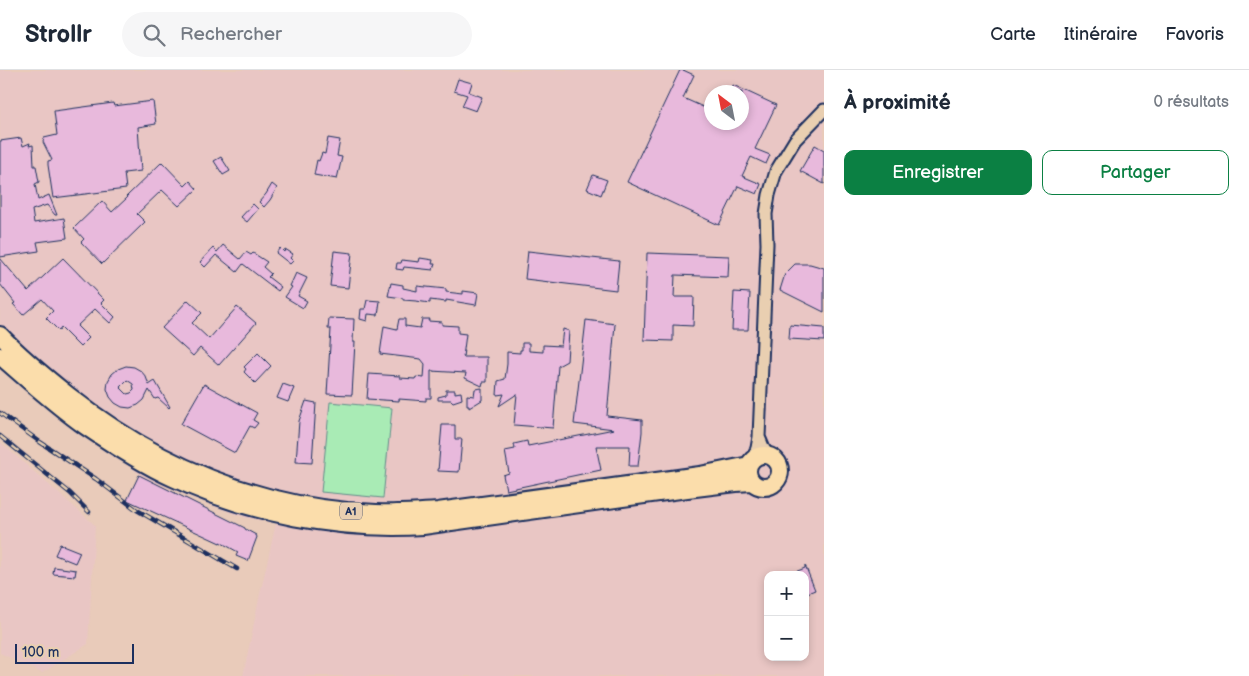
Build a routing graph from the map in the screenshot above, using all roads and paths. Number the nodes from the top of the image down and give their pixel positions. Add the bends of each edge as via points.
1 (824, 110) edge
2 (0, 335) edge
3 (0, 356) edge
4 (756, 460) junction
5 (752, 482) junction

1 - 4 street via 795,140 776,172 769,195
2 - 4 highway, A1 via 19,355 78,403 142,446 200,475 299,504 367,512 438,511 700,475
3 - 5 highway, A1 via 84,425 150,466 181,482 235,502 319,522 372,527 423,526
4 - 5 highway via 748,471
4 - 5 highway via 774,458 779,466 779,475 769,486 757,486

